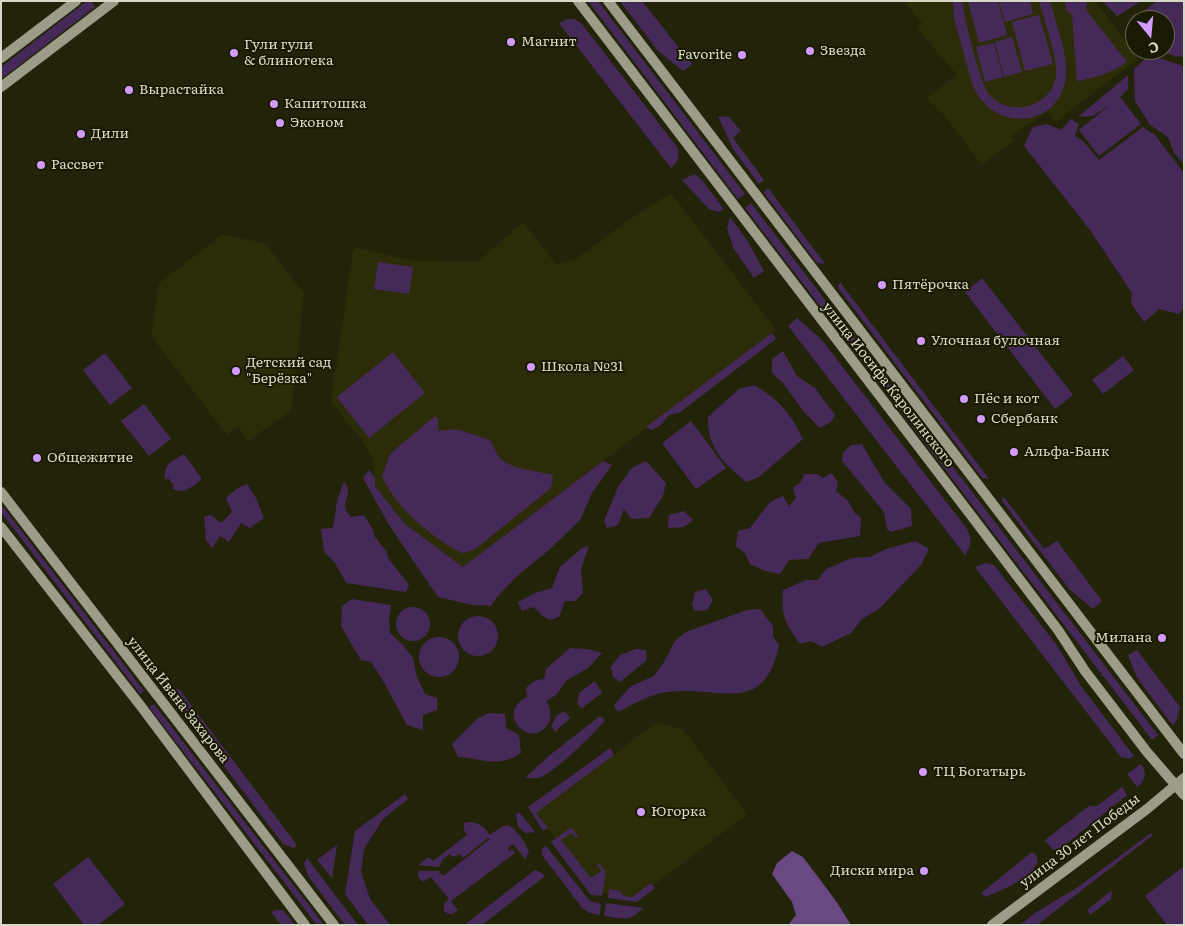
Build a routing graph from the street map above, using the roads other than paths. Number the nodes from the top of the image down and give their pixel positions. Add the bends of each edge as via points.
1 (76, 1) edge
2 (114, 1) edge
3 (578, 1) edge
4 (608, 1) edge
5 (1, 58) edge
6 (1, 87) edge
7 (1, 492) edge
8 (1, 527) edge
9 (1184, 754) edge
10 (1180, 782) edge
11 (1184, 795) edge
12 (305, 925) edge
13 (334, 925) edge
14 (992, 925) edge

1 - 5 main road
2 - 6 main road
3 - 10 main road, улица Иосифа Каролинского via 1058,630 1147,752
4 - 9 main road, улица Иосифа Каролинского
7 - 13 main road, улица Ивана Захарова
8 - 12 main road
10 - 11 main road, улица Иосифа Каролинского
10 - 14 main road, улица 30 лет Победы

